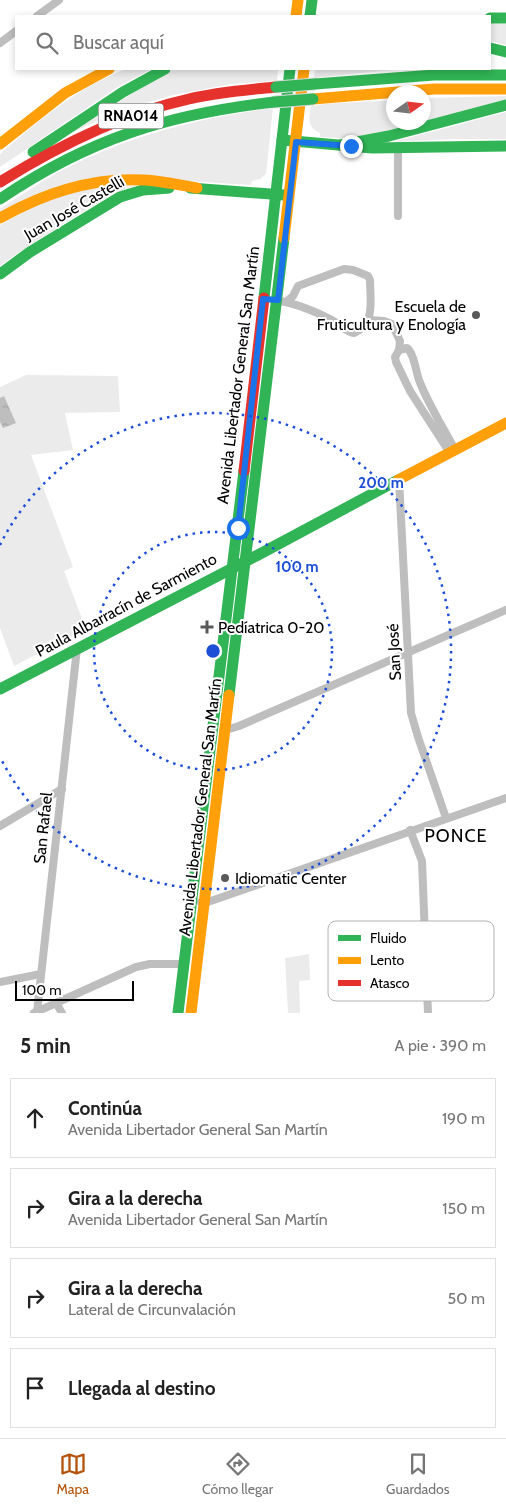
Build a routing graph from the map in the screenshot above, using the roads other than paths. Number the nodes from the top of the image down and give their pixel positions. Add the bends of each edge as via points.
1 (59, 0) edge
2 (298, 0) edge
3 (312, 0) edge
4 (38, 15) edge
5 (296, 15) edge
6 (310, 15) edge
7 (491, 18) edge
8 (506, 18) edge
9 (15, 32) edge
10 (0, 42) edge
11 (491, 48) edge
12 (506, 52) edge
13 (107, 70) edge
14 (163, 70) edge
15 (290, 70) edge
16 (304, 70) edge
17 (506, 74) edge
18 (506, 89) edge
19 (506, 105) edge
20 (282, 140) junction
21 (296, 142) junction
22 (0, 144) edge
23 (341, 145) junction
24 (506, 146) edge
25 (398, 147) junction
26 (0, 174) edge
27 (0, 182) edge
28 (197, 188) junction
29 (275, 194) junction
30 (290, 196) junction
31 (0, 199) edge
32 (398, 216) dead end
33 (0, 218) edge
34 (0, 274) edge
35 (263, 299) junction
36 (282, 301) junction
37 (369, 320) junction
38 (399, 350) junction
39 (506, 423) edge
40 (452, 451) junction
41 (399, 479) junction
42 (247, 560) junction
43 (232, 568) junction
44 (506, 610) edge
45 (77, 648) junction
46 (408, 652) junction
47 (0, 689) edge
48 (212, 730) junction
49 (226, 731) junction
50 (62, 789) junction
51 (506, 798) edge
52 (446, 818) junction
53 (0, 826) edge
54 (410, 830) junction
55 (191, 902) junction
56 (205, 903) junction
57 (424, 921) edge
58 (184, 964) junction
59 (41, 974) junction
60 (0, 982) edge
61 (56, 1003) junction
62 (36, 1012) edge
63 (62, 1013) edge
64 (178, 1013) edge
65 (191, 1013) edge

1 - 4 street
2 - 5 main road
3 - 6 main road
7 - 8 main road
9 - 10 street
11 - 12 main road
13 - 22 main road via 46,106
14 - 26 main road via 123,92
15 - 20 main road, Avenida Libertador General San Martín
16 - 21 main road, Avenida Libertador General San Martín
17 - 27 main road, RNA014, bridge via 425,75 276,87 190,99 132,116 74,140
18 - 31 main road, RNA014, bridge via 426,90 274,102 198,112 124,134 60,162
19 - 23 main road via 389,136
20 - 21 main road
20 - 29 main road, Avenida Libertador General San Martín
21 - 23 main road
21 - 30 main road, Avenida Libertador General San Martín
23 - 25 main road
24 - 25 main road
25 - 32 street
28 - 29 main road, Juan José Castelli
28 - 33 main road via 135,180 96,182 44,196
28 - 34 main road, Juan José Castelli via 157,188 129,193 46,242
29 - 30 main road, Juan José Castelli
29 - 35 main road, Avenida Libertador General San Martín
30 - 36 main road, Avenida Libertador General San Martín
35 - 36 street
35 - 43 main road, Avenida Libertador General San Martín
36 - 37 street via 332,319 354,333
36 - 37 street via 294,296 298,286 338,270 349,269 368,276 370,280
36 - 42 main road, Avenida Libertador General San Martín
37 - 38 street via 392,324 400,341
38 - 40 street via 396,362 410,391
38 - 40 street via 407,348 411,351 415,370
39 - 40 main road, Paula Albarracín de Sarmiento
40 - 41 main road, Paula Albarracín de Sarmiento
41 - 42 main road, Paula Albarracín de Sarmiento
41 - 46 street, San José
42 - 43 main road, Paula Albarracín de Sarmiento
42 - 49 main road, Avenida Libertador General San Martín
43 - 45 main road, Paula Albarracín de Sarmiento
43 - 48 main road, Avenida Libertador General San Martín
44 - 46 street
45 - 47 main road, Paula Albarracín de Sarmiento
45 - 50 street, San Rafael
46 - 49 street
46 - 52 street, San José via 411,713
48 - 49 street
48 - 55 main road, Avenida Libertador General San Martín
49 - 56 main road, Avenida Libertador General San Martín
50 - 53 street
50 - 59 street, San Rafael
51 - 52 street
52 - 54 street
54 - 56 street
54 - 57 street via 422,861
55 - 56 street
55 - 58 main road, Avenida Libertador General San Martín
56 - 65 main road, Avenida Libertador General San Martín
58 - 61 street via 136,967
58 - 64 main road, Avenida Libertador General San Martín
59 - 60 street
59 - 62 street, San Rafael
61 - 62 street
61 - 63 street

